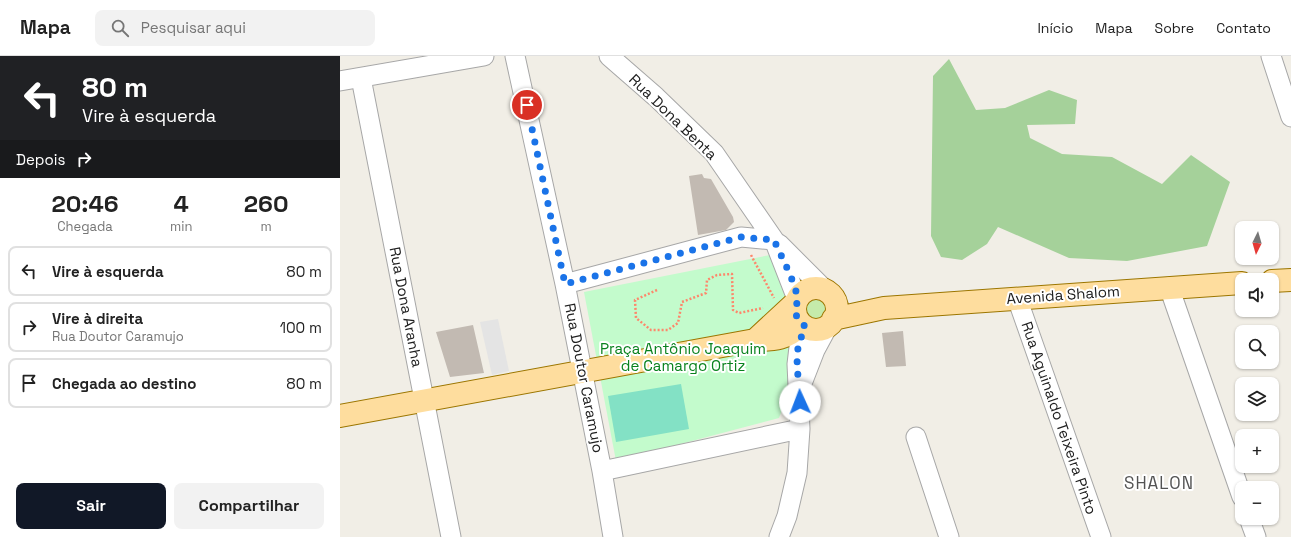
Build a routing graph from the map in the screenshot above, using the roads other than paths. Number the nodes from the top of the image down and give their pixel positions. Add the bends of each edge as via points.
1 (515, 56) edge
2 (608, 56) edge
3 (1271, 56) edge
4 (475, 57) edge
5 (362, 78) junction
6 (340, 81) edge
7 (1290, 112) edge
8 (774, 240) junction
9 (1291, 280) edge
10 (1279, 281) edge
11 (1235, 283) edge
12 (565, 284) junction
13 (1169, 287) junction
14 (829, 293) junction
15 (1016, 298) junction
16 (797, 301) junction
17 (884, 308) junction
18 (831, 322) junction
19 (803, 325) junction
20 (755, 340) junction
21 (582, 372) junction
22 (799, 389) junction
23 (425, 400) junction
24 (340, 416) edge
25 (800, 429) junction
26 (916, 437) dead end
27 (602, 471) junction
28 (1236, 481) edge
29 (1252, 525) edge
30 (451, 537) edge
31 (613, 537) edge
32 (779, 537) edge
33 (949, 537) edge
34 (1101, 537) edge
35 (1256, 537) edge

1 - 12 street, Rua Doutor Caramujo
2 - 8 street, Rua Dona Benta via 656,97 714,153
3 - 7 street
4 - 5 street
5 - 6 street
5 - 23 street, Rua Dona Aranha
8 - 12 street via 741,237
8 - 14 street, Rua Dona Benta
8 - 16 street, Rua Dona Benta
9 - 10 main road
11 - 13 main road, Avenida Shalom
12 - 21 street, Rua Doutor Caramujo
13 - 15 main road, Avenida Shalom
13 - 28 street
14 - 16 main road via 819,288 810,288 803,292
14 - 17 main road, Avenida Shalom
14 - 18 main road via 836,307
15 - 17 main road, Avenida Shalom
15 - 34 street, Rua Aguinaldo Teixeira Pinto
16 - 19 main road, Rua Dona Benta via 795,310
16 - 20 main road
17 - 18 main road, Avenida Shalom
18 - 19 main road via 822,328 813,329
18 - 22 street via 815,350
19 - 20 main road via 792,334 777,340
19 - 22 street via 798,347
20 - 21 main road
21 - 23 main road
21 - 27 street, Rua Doutor Caramujo
22 - 25 street
23 - 24 main road
23 - 30 street, Rua Dona Aranha
25 - 27 street
25 - 32 street via 797,473 787,516
26 - 33 street
27 - 31 street, Rua Doutor Caramujo
29 - 35 street

